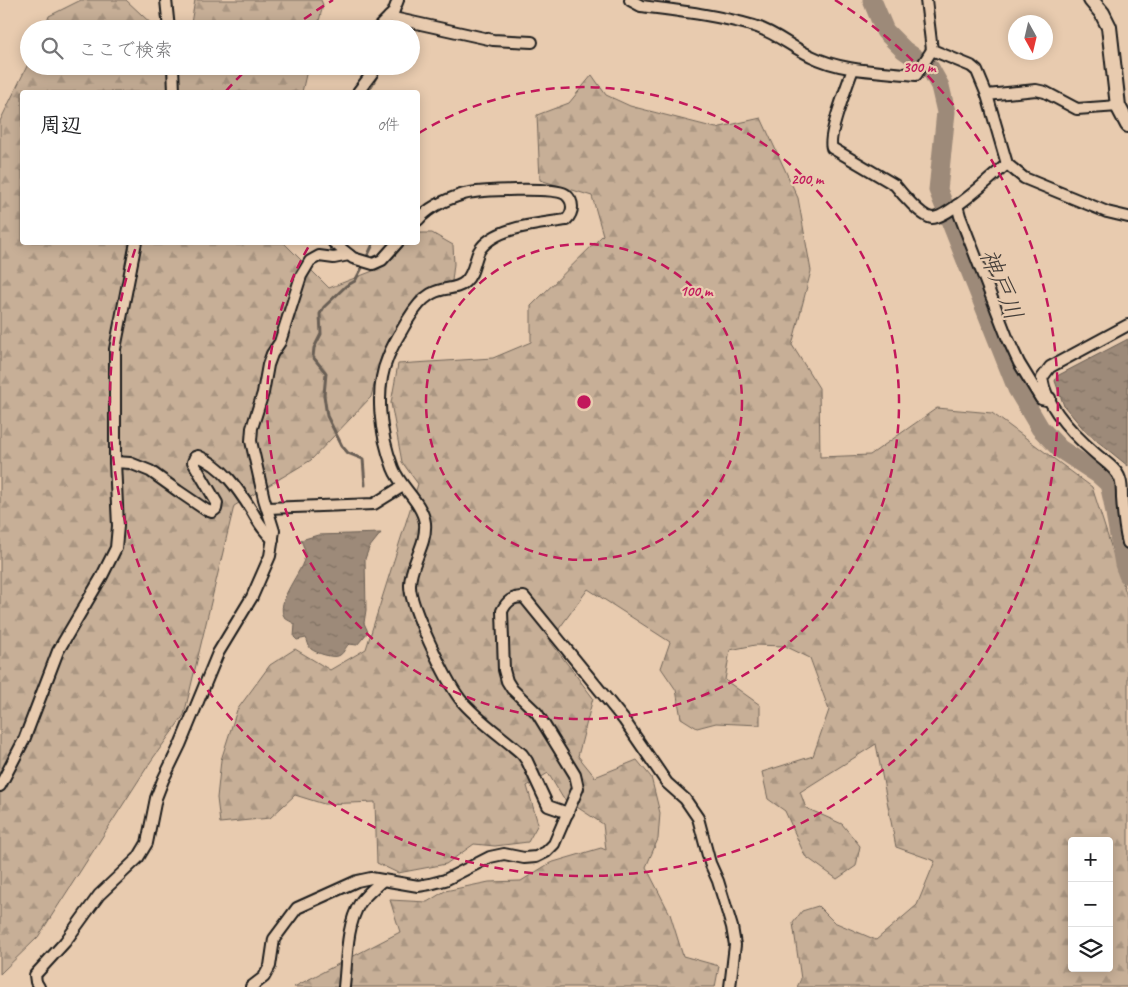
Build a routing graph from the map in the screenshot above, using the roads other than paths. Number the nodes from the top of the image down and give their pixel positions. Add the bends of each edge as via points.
1 (166, 0) edge
2 (398, 0) edge
3 (630, 0) edge
4 (926, 0) edge
5 (1091, 0) edge
6 (389, 17) junction
7 (168, 20) edge
8 (386, 20) edge
9 (402, 20) edge
10 (420, 24) edge
11 (532, 42) dead end
12 (931, 52) junction
13 (853, 69) junction
14 (173, 75) edge
15 (371, 75) edge
16 (174, 90) edge
17 (360, 90) edge
18 (988, 95) junction
19 (1118, 106) junction
20 (1128, 125) edge
21 (1007, 164) junction
22 (956, 207) junction
23 (1128, 217) edge
24 (420, 218) edge
25 (135, 245) edge
26 (336, 245) edge
27 (395, 245) edge
28 (348, 255) junction
29 (1128, 326) edge
30 (1050, 398) junction
31 (115, 462) junction
32 (404, 486) junction
33 (267, 508) junction
34 (273, 539) junction
35 (1128, 543) edge
36 (0, 786) edge
37 (568, 813) junction
38 (382, 881) junction
39 (39, 987) edge
40 (251, 987) edge
41 (344, 987) edge
42 (730, 987) edge

1 - 7 street
2 - 6 street
3 - 13 street via 641,6 714,16 755,26 812,57
4 - 12 street
5 - 19 main road via 1109,27
6 - 8 street
6 - 9 street
10 - 11 street via 492,40
12 - 13 street via 916,75
12 - 18 street via 977,71
13 - 22 street via 832,132 832,148 895,185 931,218
14 - 16 street
15 - 17 street
18 - 19 street via 1036,90 1077,109
18 - 21 street
19 - 20 main road
21 - 22 street
21 - 23 street via 1024,178 1107,212
22 - 30 street via 1019,363 1042,399
24 - 32 street via 442,202 485,191 552,191 564,194 571,200 572,208 571,216 566,220 499,234 480,250 466,282 434,292 412,314 388,357 380,394 387,450
25 - 31 street via 115,349
26 - 28 street
27 - 28 street via 377,263 359,261
28 - 33 street via 334,258 319,256 310,262 301,276 280,342 268,365 251,441
29 - 30 street via 1050,368 1042,378
30 - 35 street via 1065,424 1121,479
31 - 34 street via 130,463 150,471 212,512 217,504 194,462 195,456 206,459 237,487
31 - 36 street via 116,548 58,651 24,740
32 - 33 street via 374,504
32 - 37 street via 425,523 409,586 448,679 460,700 528,761 548,806
33 - 34 street via 274,531
34 - 39 street via 270,556 252,597 218,653 159,789 147,843 138,858 99,895 65,942 35,975
37 - 38 street via 554,844 536,857 504,854 490,857 445,880 418,886
37 - 42 street via 578,788 575,776 537,713 506,681 502,611 514,597 524,597 624,720 667,784 698,818 732,926 735,945
38 - 40 street via 371,878 357,881 296,908 274,939 270,966 264,977
38 - 41 street via 368,893 354,916

